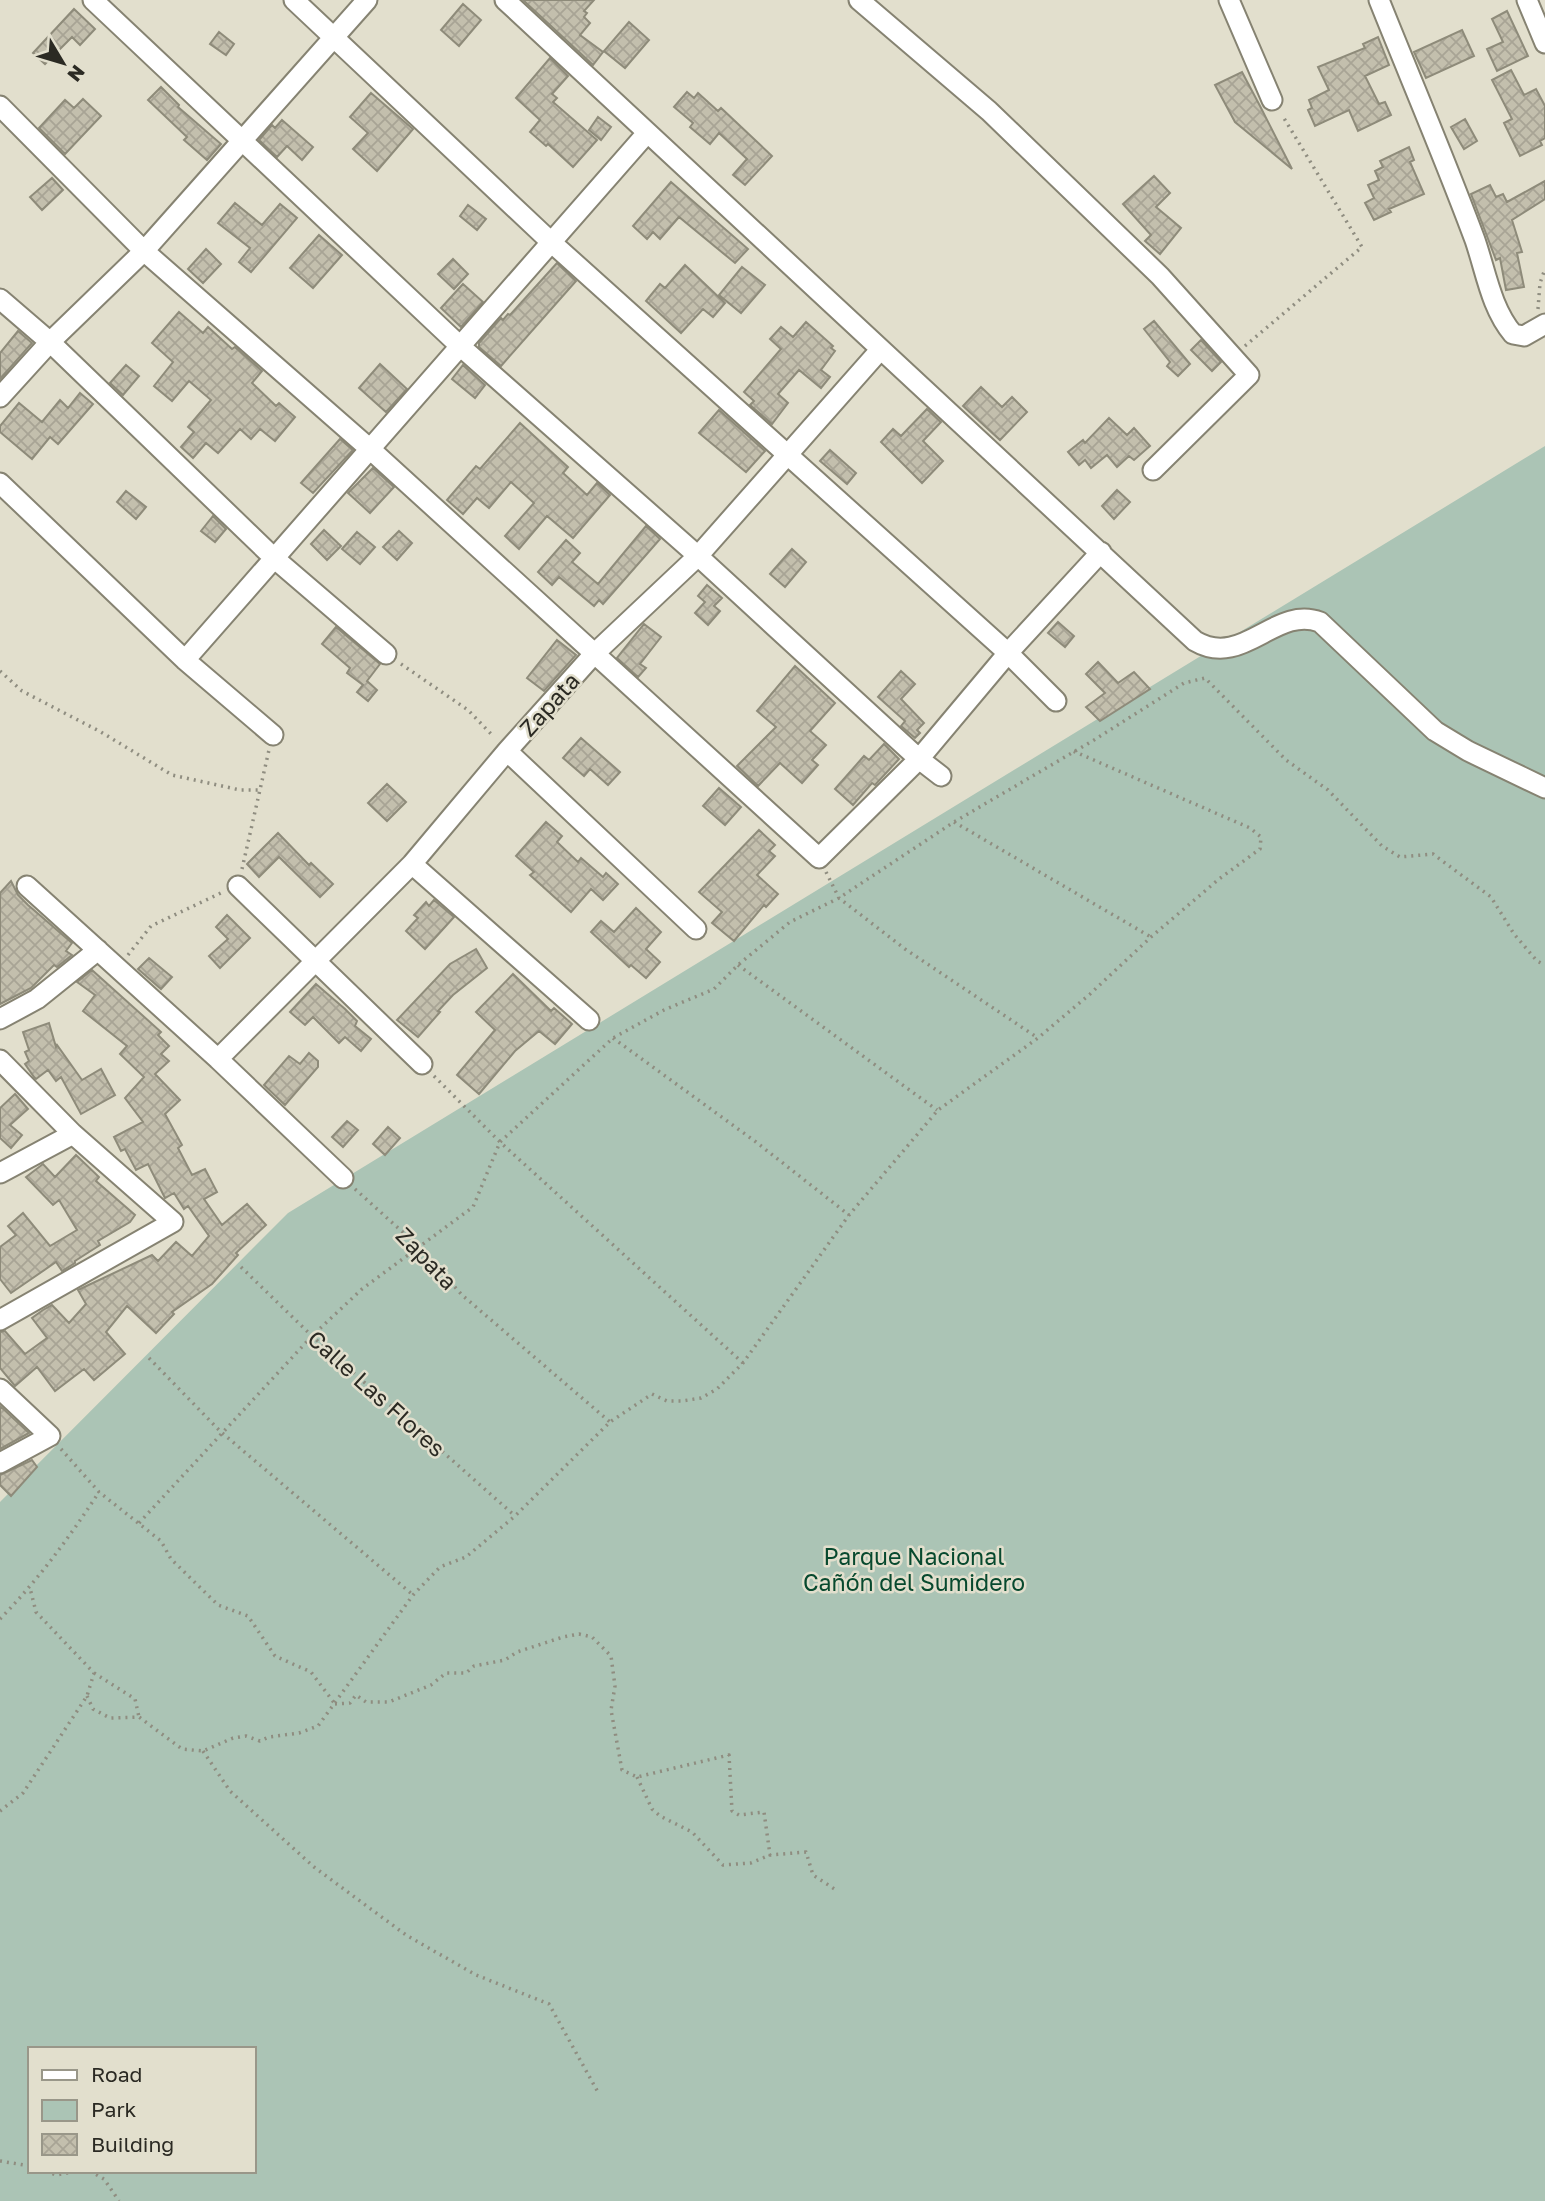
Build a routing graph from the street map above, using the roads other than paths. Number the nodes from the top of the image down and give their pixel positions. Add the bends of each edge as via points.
1 (93, 0) edge
2 (294, 0) edge
3 (367, 0) edge
4 (505, 0) edge
5 (859, 0) edge
6 (1229, 0) edge
7 (1379, 0) edge
8 (1527, 0) edge
9 (334, 38) junction
10 (1545, 43) edge
11 (1272, 100) road end
12 (0, 106) edge
13 (647, 133) junction
14 (242, 141) junction
15 (551, 242) junction
16 (144, 251) junction
17 (0, 299) edge
18 (1541, 327) edge
19 (50, 342) junction
20 (460, 346) junction
21 (880, 350) junction
22 (0, 397) edge
23 (370, 449) junction
24 (789, 454) junction
25 (1153, 470) dead end
26 (0, 483) edge
27 (1101, 552) junction
28 (698, 556) junction
29 (274, 558) junction
30 (1008, 653) junction
31 (386, 654) road end
32 (594, 654) junction
33 (185, 660) junction
34 (1056, 701) dead end
35 (273, 735) road end
36 (508, 751) junction
37 (919, 759) junction
38 (941, 776) dead end
39 (1545, 788) edge
40 (412, 864) junction
41 (27, 886) dead end
42 (238, 886) road end
43 (696, 929) dead end
44 (98, 950) junction
45 (316, 961) junction
46 (0, 1019) edge
47 (589, 1020) dead end
48 (218, 1059) junction
49 (0, 1060) edge
50 (422, 1065) road end
51 (73, 1134) junction
52 (0, 1173) edge
53 (344, 1178) road end
54 (0, 1320) edge
55 (0, 1389) edge
56 (0, 1463) edge

1 - 14 street
2 - 9 street
3 - 9 street
4 - 13 street
5 - 25 street via 989,111 1160,276 1249,375
6 - 11 street
7 - 18 street via 1475,241 1496,306 1513,334 1524,336
8 - 10 street
9 - 14 street
9 - 15 street
12 - 16 street
13 - 15 street
13 - 21 street
14 - 16 street
14 - 20 street
15 - 20 street
15 - 24 street
16 - 19 street
16 - 23 street
17 - 19 street
19 - 22 street
19 - 29 street
20 - 23 street
20 - 28 street
21 - 24 street, Zapata
21 - 27 street
23 - 29 street
23 - 32 street
24 - 28 street, Zapata
24 - 30 street
26 - 33 street
27 - 30 street
27 - 39 street via 1206,647 1236,647 1302,618 1320,622 1436,731
28 - 32 street, Zapata
28 - 37 street
29 - 31 street
29 - 33 street
30 - 34 street
30 - 37 street
32 - 36 street, Zapata
32 - 37 street via 819,858
33 - 35 street
36 - 40 street, Zapata
36 - 43 street
37 - 38 street
40 - 45 street, Zapata
40 - 47 street
41 - 44 street
42 - 45 street
44 - 46 street via 37,999
44 - 48 street
45 - 48 street, Zapata
45 - 50 street
48 - 53 street
49 - 51 street
51 - 52 street
51 - 54 street via 173,1222
55 - 56 street via 50,1436

